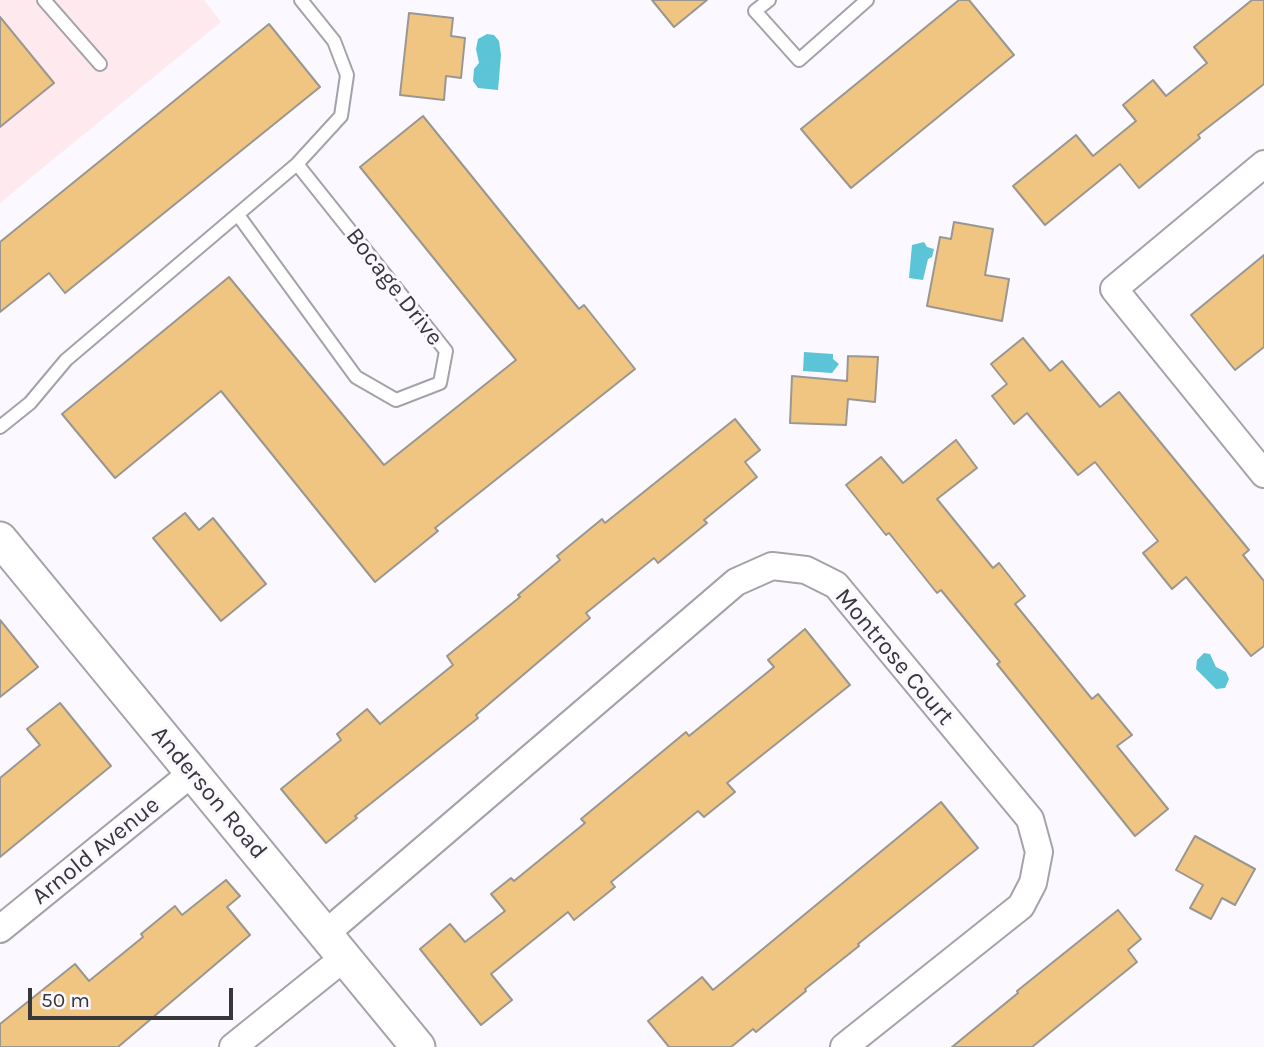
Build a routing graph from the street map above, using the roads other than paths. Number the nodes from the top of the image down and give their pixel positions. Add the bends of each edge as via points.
1 (44, 0) edge
2 (302, 0) edge
3 (769, 0) edge
4 (867, 0) edge
5 (100, 64) dead end
6 (297, 164) junction
7 (1264, 164) edge
8 (238, 215) junction
9 (0, 427) edge
10 (1264, 474) edge
11 (0, 539) edge
12 (192, 773) junction
13 (0, 929) edge
14 (335, 945) junction
15 (233, 1047) edge
16 (418, 1047) edge
17 (844, 1047) edge

1 - 5 lane
2 - 6 lane via 334,41 348,75 341,116
3 - 4 lane via 755,11 799,60
6 - 8 lane
6 - 8 lane, Bocage Drive via 446,351 440,383 396,400 356,377
7 - 10 street via 1114,289
8 - 9 lane via 66,360 30,403
11 - 12 street, Anderson Road
12 - 13 street, Arnold Avenue
12 - 14 street, Anderson Road
14 - 15 street, Montrose Court
14 - 16 street, Anderson Road
14 - 17 street, Montrose Court via 736,582 772,566 806,570 836,585 1021,808 1030,819 1039,852 1033,883 1021,906

